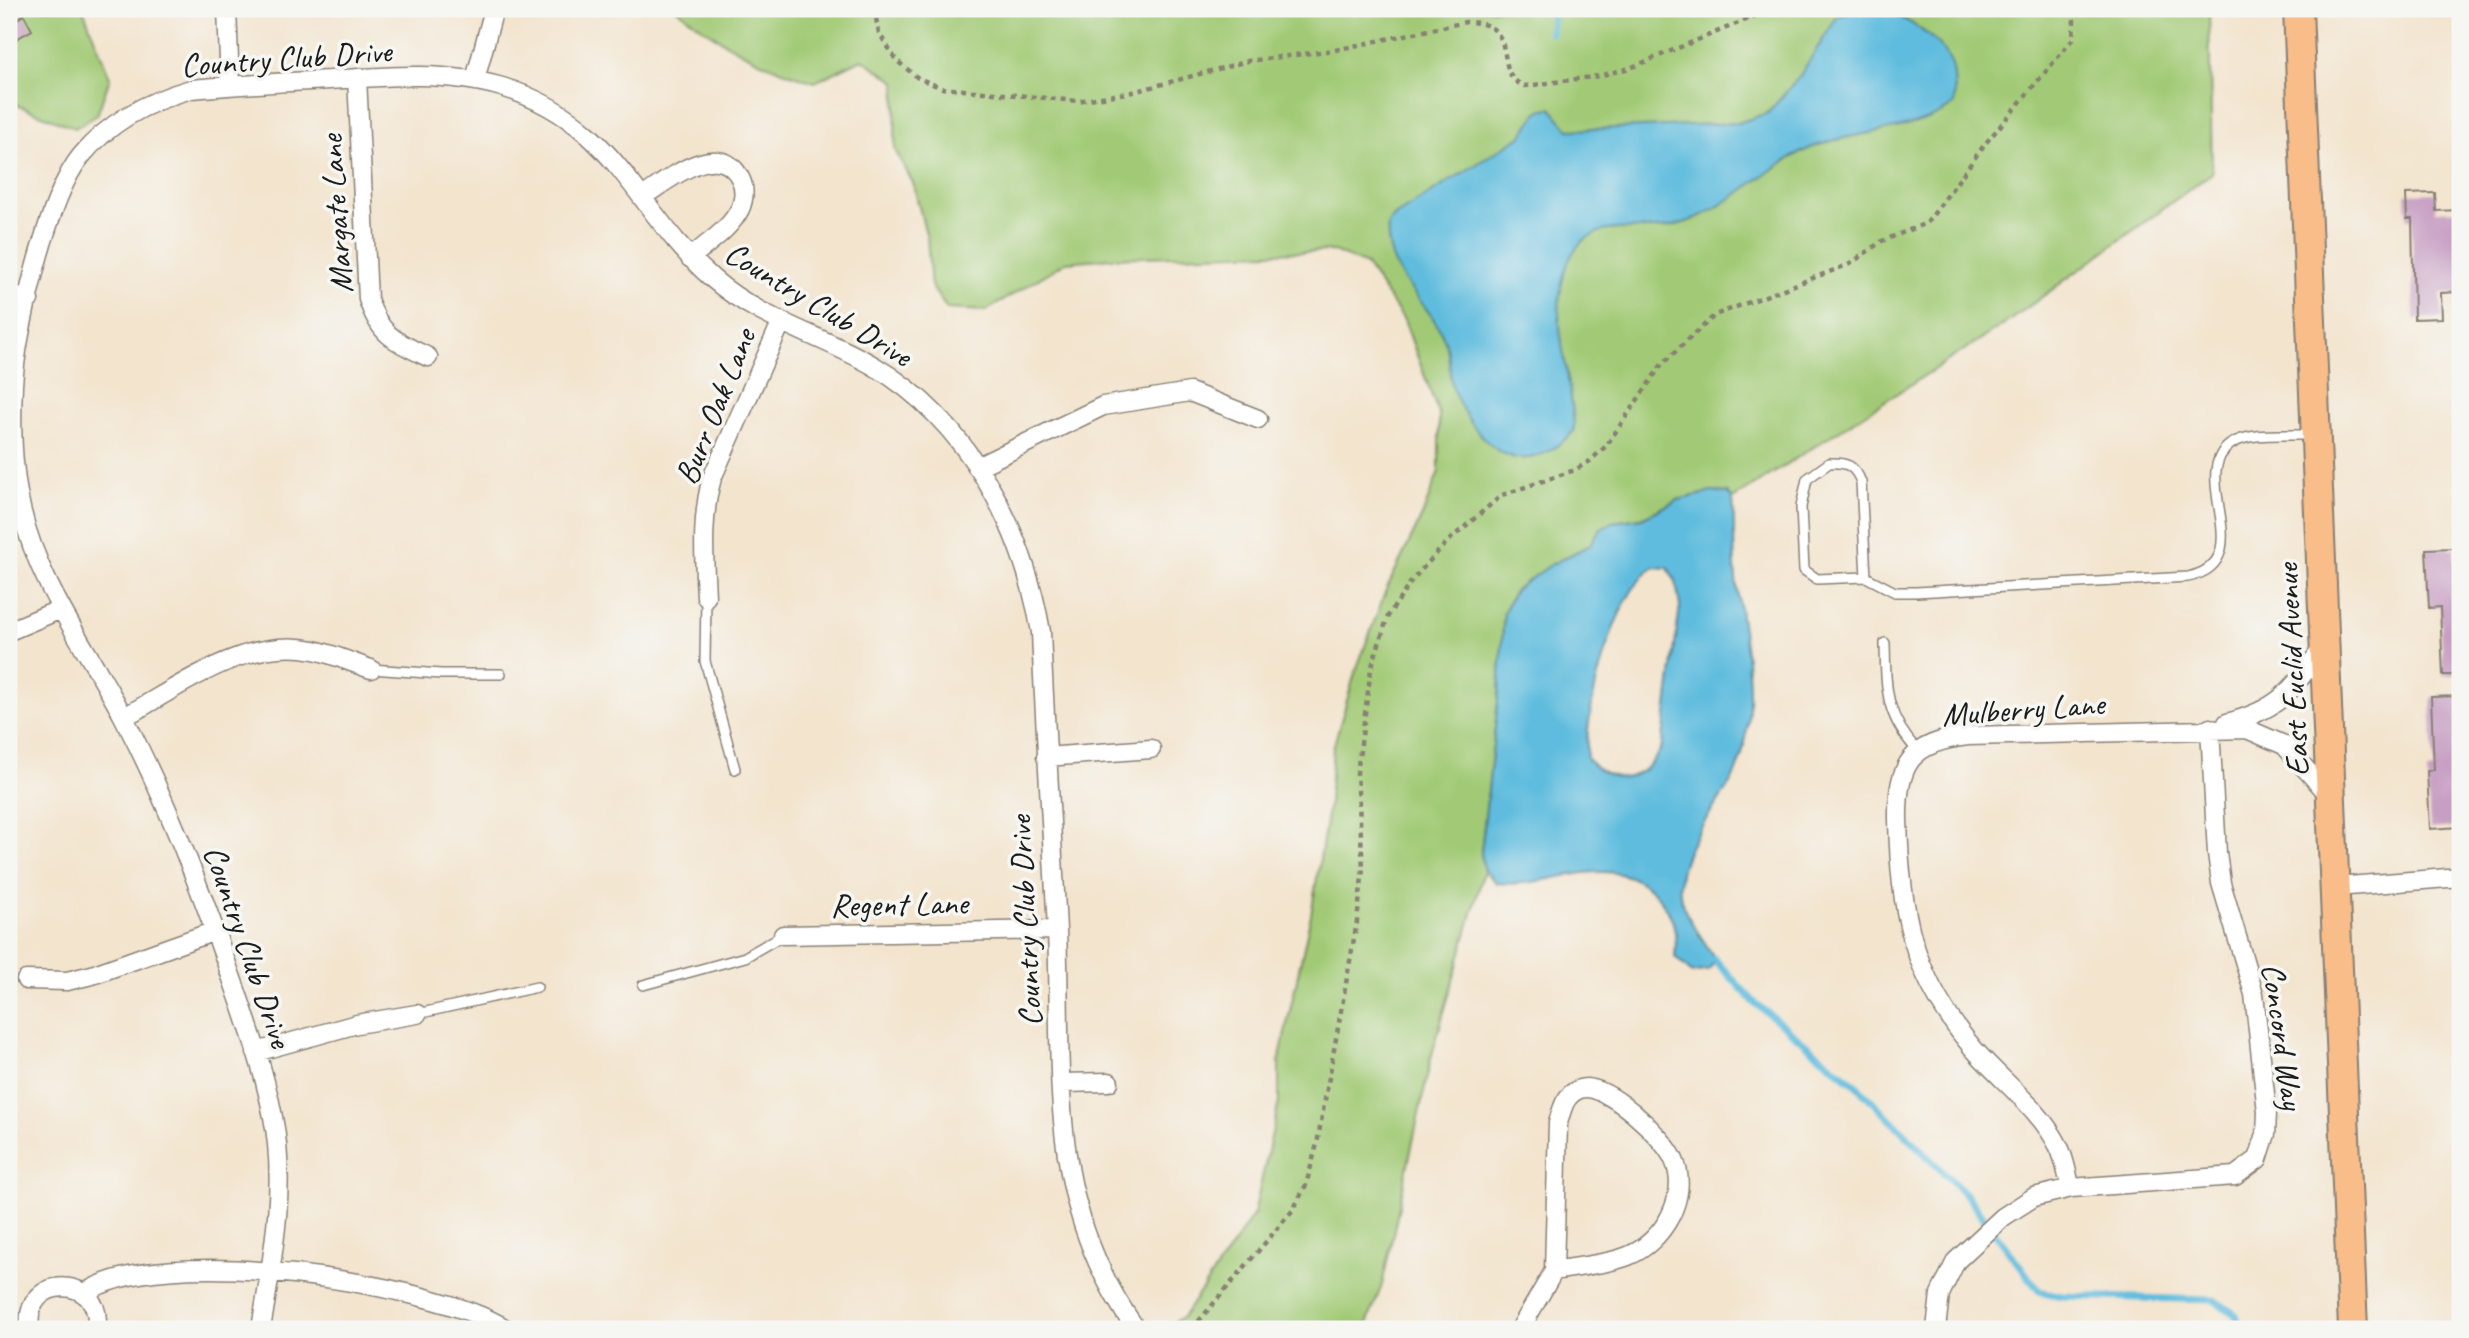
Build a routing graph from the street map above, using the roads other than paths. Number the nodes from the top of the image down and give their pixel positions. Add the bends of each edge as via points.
1 (228, 9) edge
2 (494, 9) edge
3 (2298, 9) edge
4 (357, 78) junction
5 (475, 80) junction
6 (230, 85) junction
7 (643, 195) junction
8 (690, 258) junction
9 (9, 295) edge
10 (29, 300) junction
11 (780, 323) junction
12 (428, 357) dead end
13 (1258, 419) dead end
14 (2316, 435) junction
15 (978, 467) junction
16 (1866, 577) junction
17 (706, 597) joint
18 (61, 609) junction
19 (9, 631) edge
20 (1885, 643) dead end
21 (2325, 645) junction
22 (371, 669) joint
23 (501, 674) dead end
24 (124, 718) junction
25 (2210, 728) junction
26 (1151, 748) dead end
27 (1918, 751) junction
28 (1046, 757) junction
29 (735, 769) dead end
30 (2332, 798) junction
31 (2460, 877) edge
32 (2336, 887) junction
33 (1057, 930) junction
34 (215, 931) junction
35 (783, 935) joint
36 (26, 980) dead end
37 (643, 985) dead end
38 (537, 987) dead end
39 (418, 1014) joint
40 (256, 1052) junction
41 (1110, 1082) dead end
42 (1061, 1083) junction
43 (2071, 1188) junction
44 (1555, 1271) junction
45 (270, 1272) junction
46 (84, 1294) junction
47 (30, 1329) edge
48 (96, 1329) edge
49 (261, 1329) edge
50 (506, 1329) edge
51 (1136, 1329) edge
52 (1520, 1329) edge
53 (1936, 1329) edge
54 (2353, 1329) edge

1 - 6 street
2 - 5 street
3 - 14 main road, East Euclid Avenue
4 - 5 street, Country Club Drive
4 - 6 street, Country Club Drive
4 - 12 street, Margate Lane via 368,299 374,319 389,338
5 - 7 street, Country Club Drive via 505,88 562,115 611,156
6 - 10 street, Country Club Drive via 161,98 133,112 80,157 49,221
7 - 8 street, Country Club Drive
7 - 8 street via 697,163 713,160 736,171 744,197 737,215
8 - 11 street, Country Club Drive via 738,298
9 - 10 street
10 - 18 street, Country Club Drive via 13,382 15,465 34,552
11 - 15 street, Country Club Drive via 875,367 913,394 942,421
11 - 17 street, Burr Oak Lane via 708,491 703,532
13 - 15 street via 1190,392 1103,406
14 - 16 lane via 2241,440 2222,452 2217,463 2221,553 2204,573 1916,592 1895,592
14 - 21 main road, East Euclid Avenue
15 - 28 street, Country Club Drive via 1006,517 1034,588 1041,632
16 - 16 lane via 1861,482 1857,470 1849,465 1829,463 1807,479 1802,492 1804,570 1817,579
17 - 29 lane via 705,661
18 - 19 street
18 - 24 street, Country Club Drive
20 - 27 lane via 1893,718
21 - 25 street, Mulberry Lane via 2283,698 2262,713
21 - 30 main road, East Euclid Avenue
22 - 23 lane
22 - 24 street via 313,649 248,653
24 - 34 street, Country Club Drive via 184,849
25 - 27 street, Mulberry Lane via 1968,736 1931,742
25 - 30 street, Mulberry Lane via 2247,729 2284,744
25 - 43 street, Concord Way via 2221,883 2254,994 2260,1034 2267,1112 2263,1148 2248,1170 2216,1180
26 - 28 street
27 - 43 street, Mulberry Lane via 1900,778 1898,796 1899,870 1913,949 1971,1045 2047,1127 2060,1149
28 - 33 street, Country Club Drive
30 - 32 main road, East Euclid Avenue
31 - 32 street
32 - 54 main road, East Euclid Avenue
33 - 35 street, Regent Lane
33 - 42 street, Country Club Drive
34 - 36 street via 92,975 67,981
34 - 40 street, Country Club Drive
35 - 37 lane via 745,957
38 - 39 lane
39 - 40 street via 357,1024
40 - 45 street, Country Club Drive via 278,1152
41 - 42 street
42 - 51 street, Country Club Drive via 1070,1185 1083,1233 1099,1272
43 - 53 street, Concord Way via 2034,1197 2003,1217 1956,1261 1945,1278
44 - 44 street via 1558,1123 1571,1094 1593,1088 1615,1098 1662,1142 1674,1158 1678,1191 1662,1229 1646,1246 1627,1257
44 - 52 street
45 - 46 street via 149,1272 119,1277
45 - 49 street, Country Club Drive
45 - 50 street via 387,1287 451,1305
46 - 47 street via 62,1286 40,1295 29,1315
46 - 48 street via 96,1311

